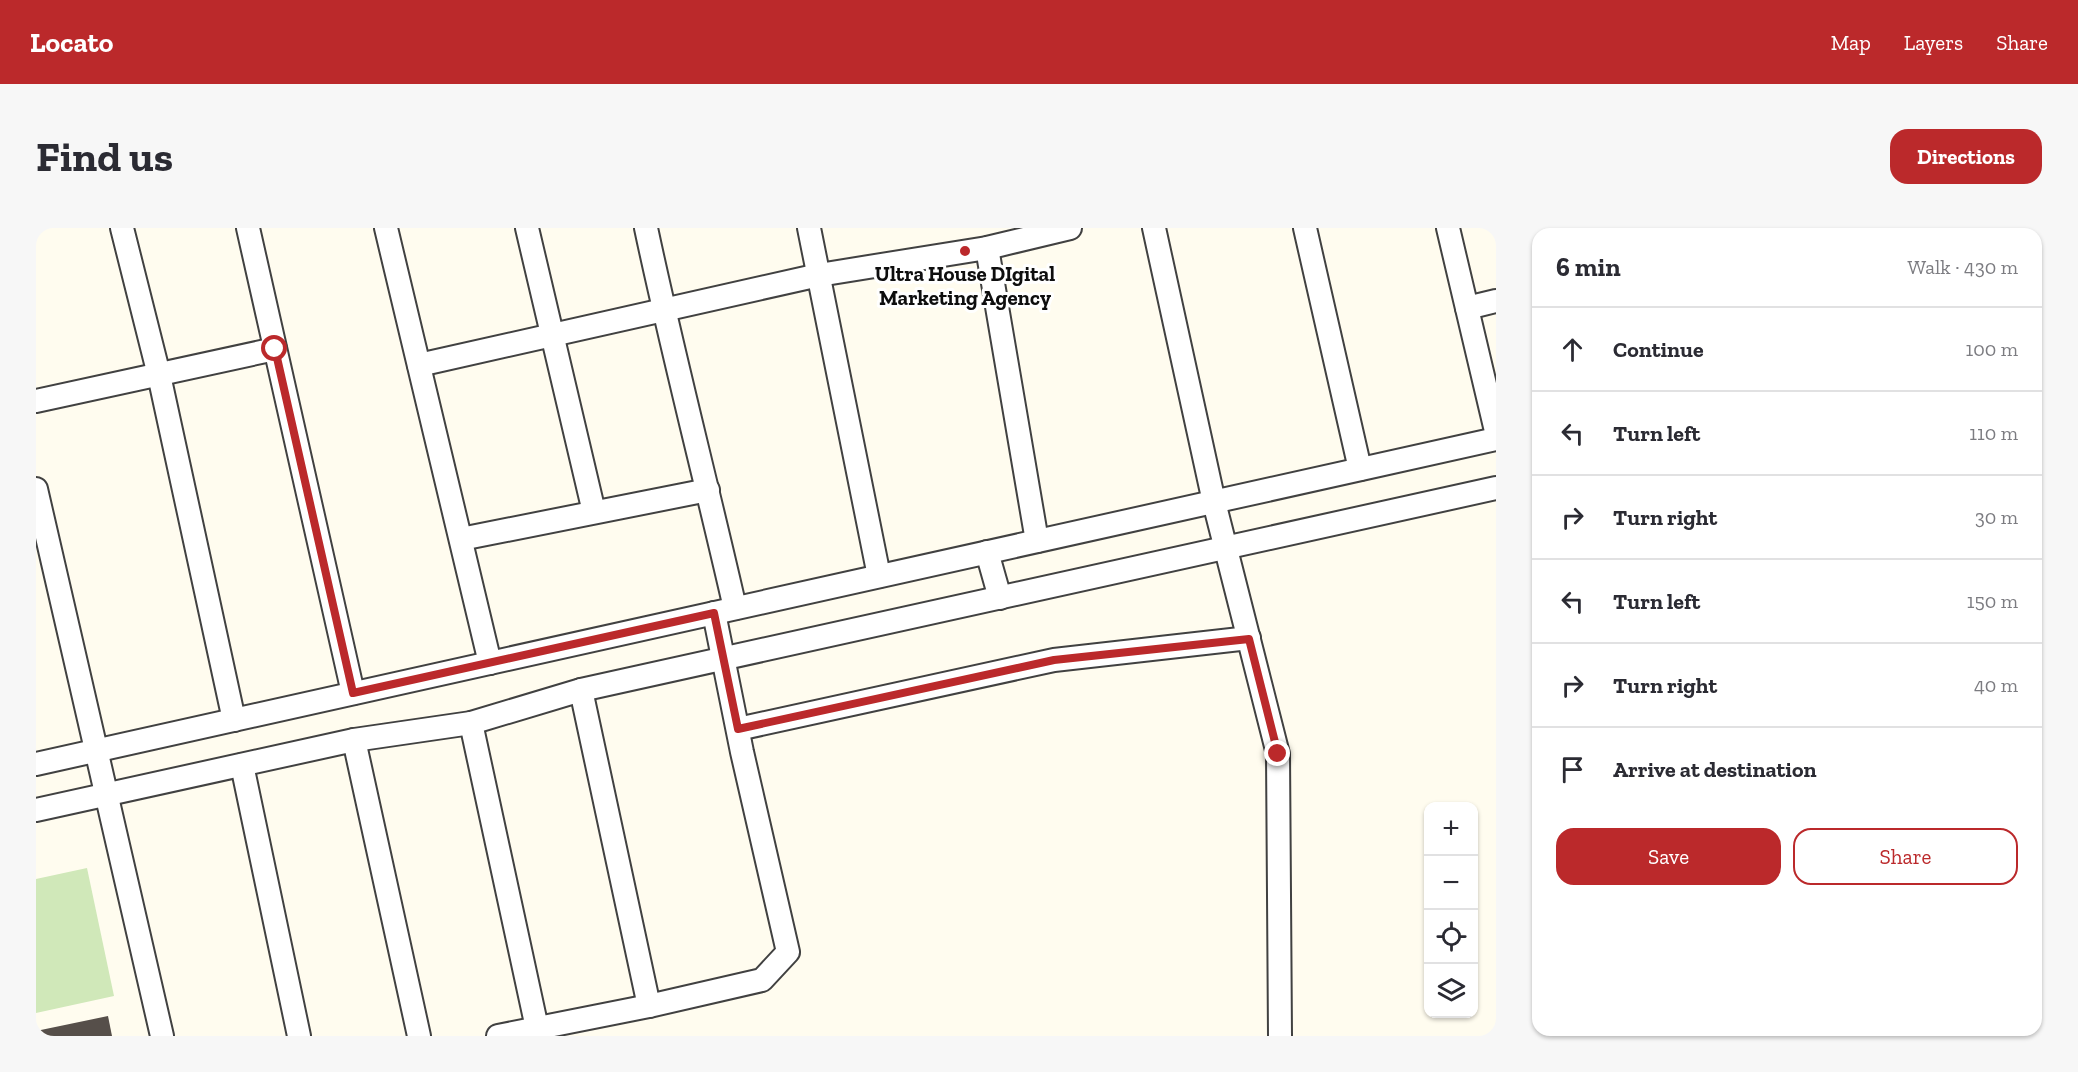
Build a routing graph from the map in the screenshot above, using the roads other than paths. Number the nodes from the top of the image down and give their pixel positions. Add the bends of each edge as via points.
1 (122, 228) edge
2 (248, 228) edge
3 (386, 228) edge
4 (527, 228) edge
5 (646, 228) edge
6 (809, 228) edge
7 (1070, 228) edge
8 (1154, 228) edge
9 (1305, 228) edge
10 (1448, 228) edge
11 (987, 248) junction
12 (819, 275) junction
13 (1496, 301) edge
14 (1467, 308) junction
15 (663, 310) junction
16 (553, 334) junction
17 (275, 349) junction
18 (419, 365) junction
19 (159, 375) junction
20 (36, 401) edge
21 (1496, 431) edge
22 (1496, 439) edge
23 (1360, 470) junction
24 (1496, 488) edge
25 (36, 489) edge
26 (708, 490) junction
27 (1214, 502) junction
28 (594, 512) junction
29 (461, 538) junction
30 (1037, 541) junction
31 (1227, 548) junction
32 (987, 552) junction
33 (879, 576) junction
34 (1000, 598) junction
35 (724, 611) junction
36 (1249, 639) junction
37 (724, 659) junction
38 (490, 663) junction
39 (580, 690) junction
40 (353, 693) junction
41 (234, 720) junction
42 (471, 723) junction
43 (738, 729) junction
44 (354, 740) junction
45 (95, 751) junction
46 (36, 764) edge
47 (242, 765) junction
48 (106, 795) junction
49 (36, 810) edge
50 (649, 1006) junction
51 (537, 1028) junction
52 (162, 1036) edge
53 (299, 1036) edge
54 (419, 1036) edge
55 (498, 1036) edge
56 (1280, 1036) edge

1 - 19 street
2 - 17 street
3 - 18 street
4 - 16 street
5 - 15 street
6 - 12 street
7 - 11 street
8 - 27 street
9 - 23 street
10 - 14 street
11 - 12 street
11 - 30 street
12 - 15 street
12 - 33 street
13 - 14 street
14 - 21 street
15 - 16 street
15 - 26 street
16 - 18 street
16 - 28 street
17 - 19 street
17 - 40 street
18 - 29 street
19 - 20 street
19 - 41 street
22 - 23 street
23 - 27 street
24 - 31 street
25 - 45 street
26 - 28 street
26 - 35 street
27 - 30 street
27 - 31 street
28 - 29 street
29 - 38 street
30 - 32 street
31 - 34 street
31 - 36 street
32 - 33 street
32 - 34 street
33 - 35 street
34 - 37 street
35 - 37 street
35 - 38 street
36 - 43 street via 1054,660
36 - 56 street via 1278,754
37 - 39 street
37 - 43 street
38 - 40 street
39 - 42 street
39 - 50 street
40 - 41 street
41 - 45 street
42 - 44 street
42 - 51 street
43 - 50 street via 788,952 762,980
44 - 47 street
44 - 54 street
45 - 46 street
45 - 48 street
47 - 48 street
47 - 53 street
48 - 49 street
48 - 52 street
50 - 51 street
51 - 55 street

